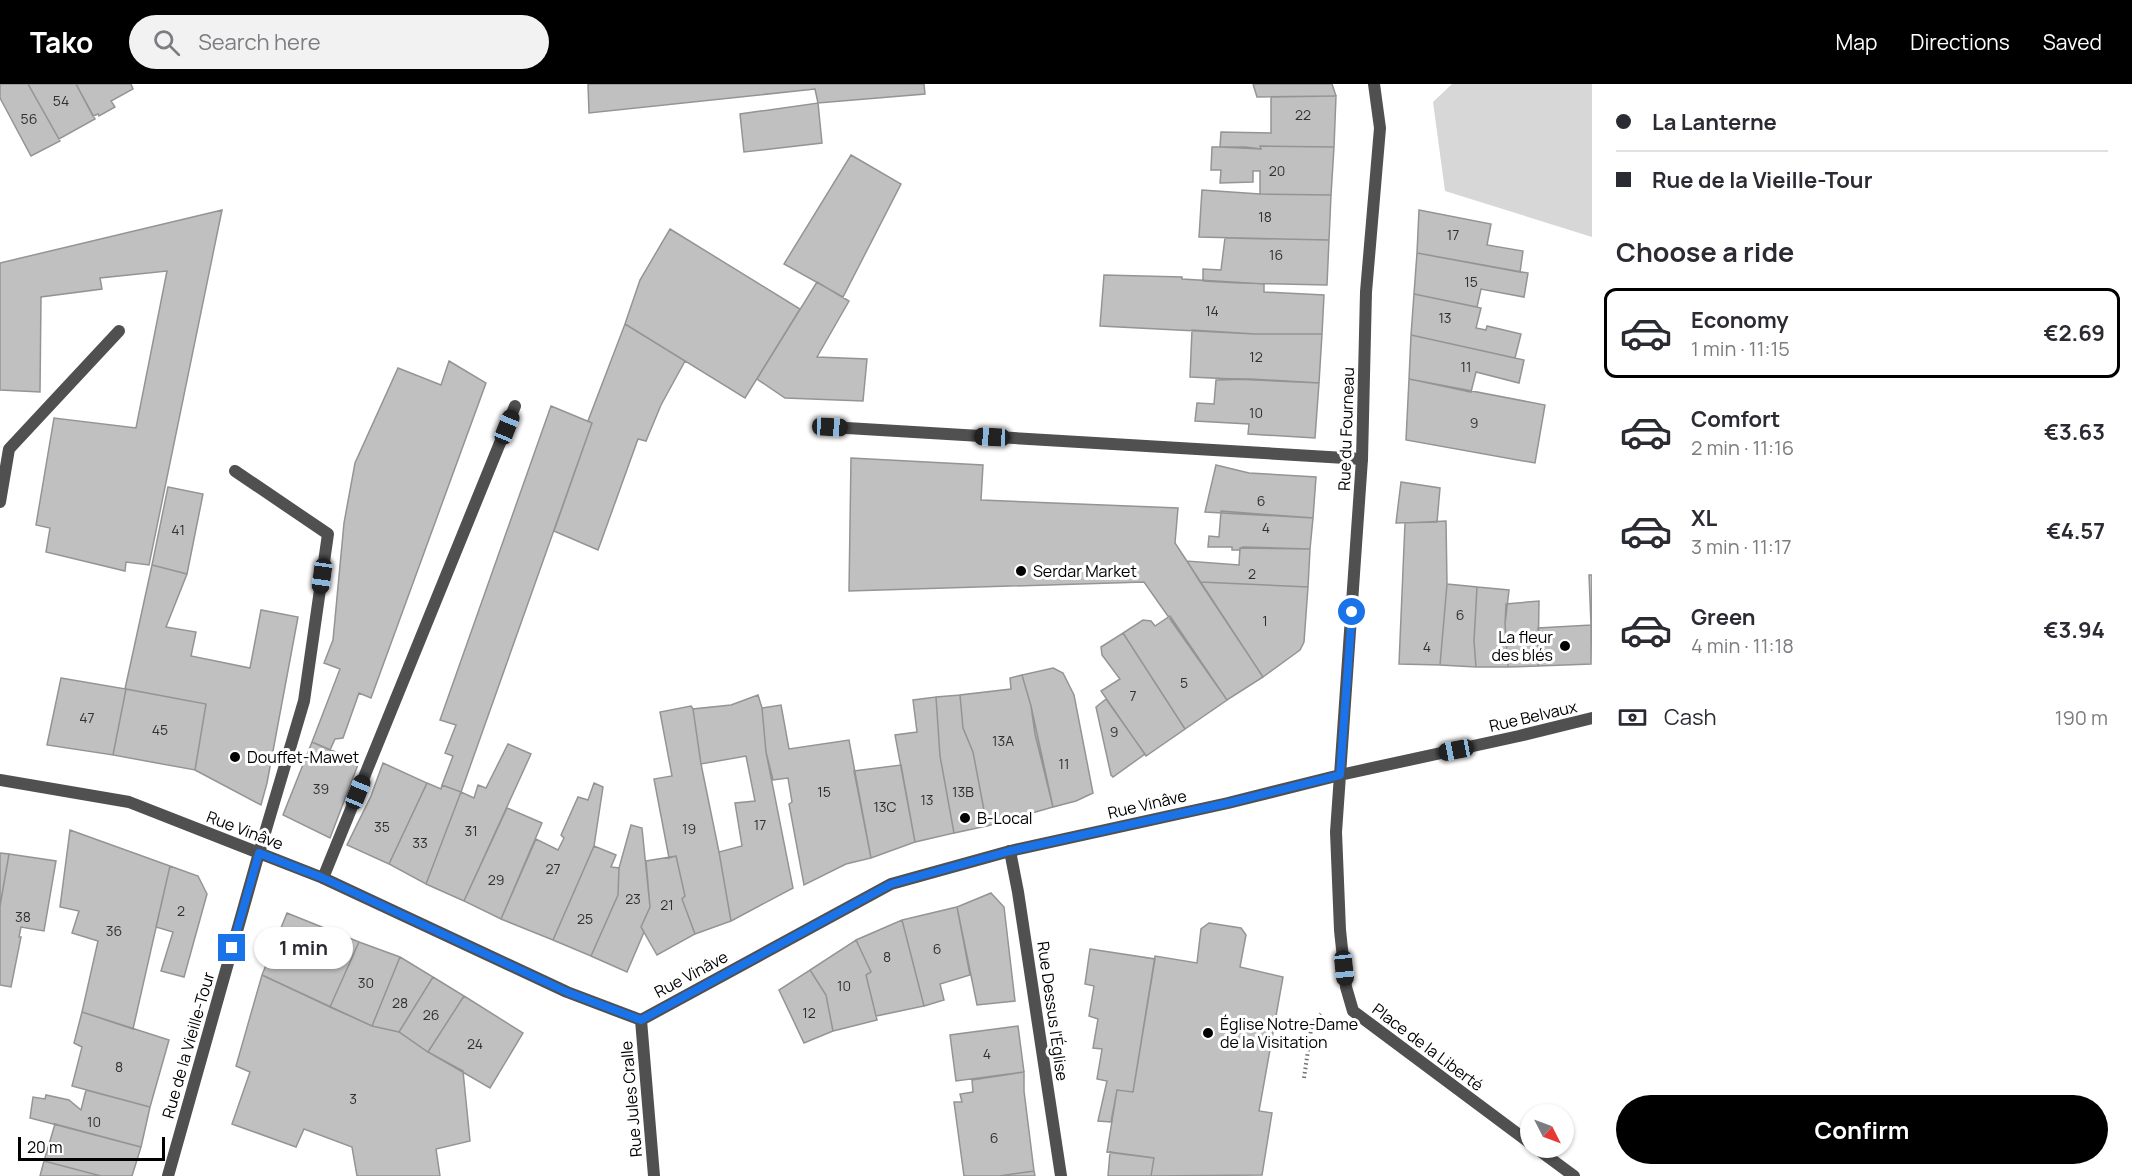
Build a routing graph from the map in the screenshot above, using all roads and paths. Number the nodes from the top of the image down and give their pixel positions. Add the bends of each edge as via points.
1 (1374, 84) edge
2 (119, 331) dead end
3 (515, 406) dead end
4 (830, 427) dead end
5 (1362, 459) junction
6 (235, 471) dead end
7 (0, 502) edge
8 (1592, 718) edge
9 (1340, 775) junction
10 (0, 780) edge
11 (1010, 851) junction
12 (259, 853) junction
13 (323, 878) junction
14 (1346, 987) junction
15 (641, 1020) junction
16 (1304, 1078) dead end
17 (1520, 1136) edge
18 (1550, 1158) edge
19 (168, 1176) edge
20 (654, 1176) edge
21 (1061, 1176) edge
22 (1574, 1176) edge

1 - 5 street, Rue du Fourneau via 1380,128 1366,292
2 - 7 street via 9,449
3 - 13 street
4 - 5 street
5 - 9 street, Rue du Fourneau
6 - 12 street, Rue de la Vieille-Tour via 328,534 304,701
8 - 9 street, Rue Belvaux
9 - 11 street, Rue Vinâve
9 - 14 street, Place de la Liberté via 1336,832
10 - 12 street, Rue Vinâve via 129,802
11 - 15 street, Rue Vinâve via 891,884
11 - 21 street, Rue Dessus l'Église
12 - 13 street, Rue Vinâve
12 - 19 street, Rue de la Vieille-Tour
13 - 15 street, Rue Vinâve via 567,992
14 - 16 path via 1312,1023
14 - 17 street, Place de la Liberté via 1353,1011
15 - 20 street, Rue Jules Cralle
18 - 22 street

